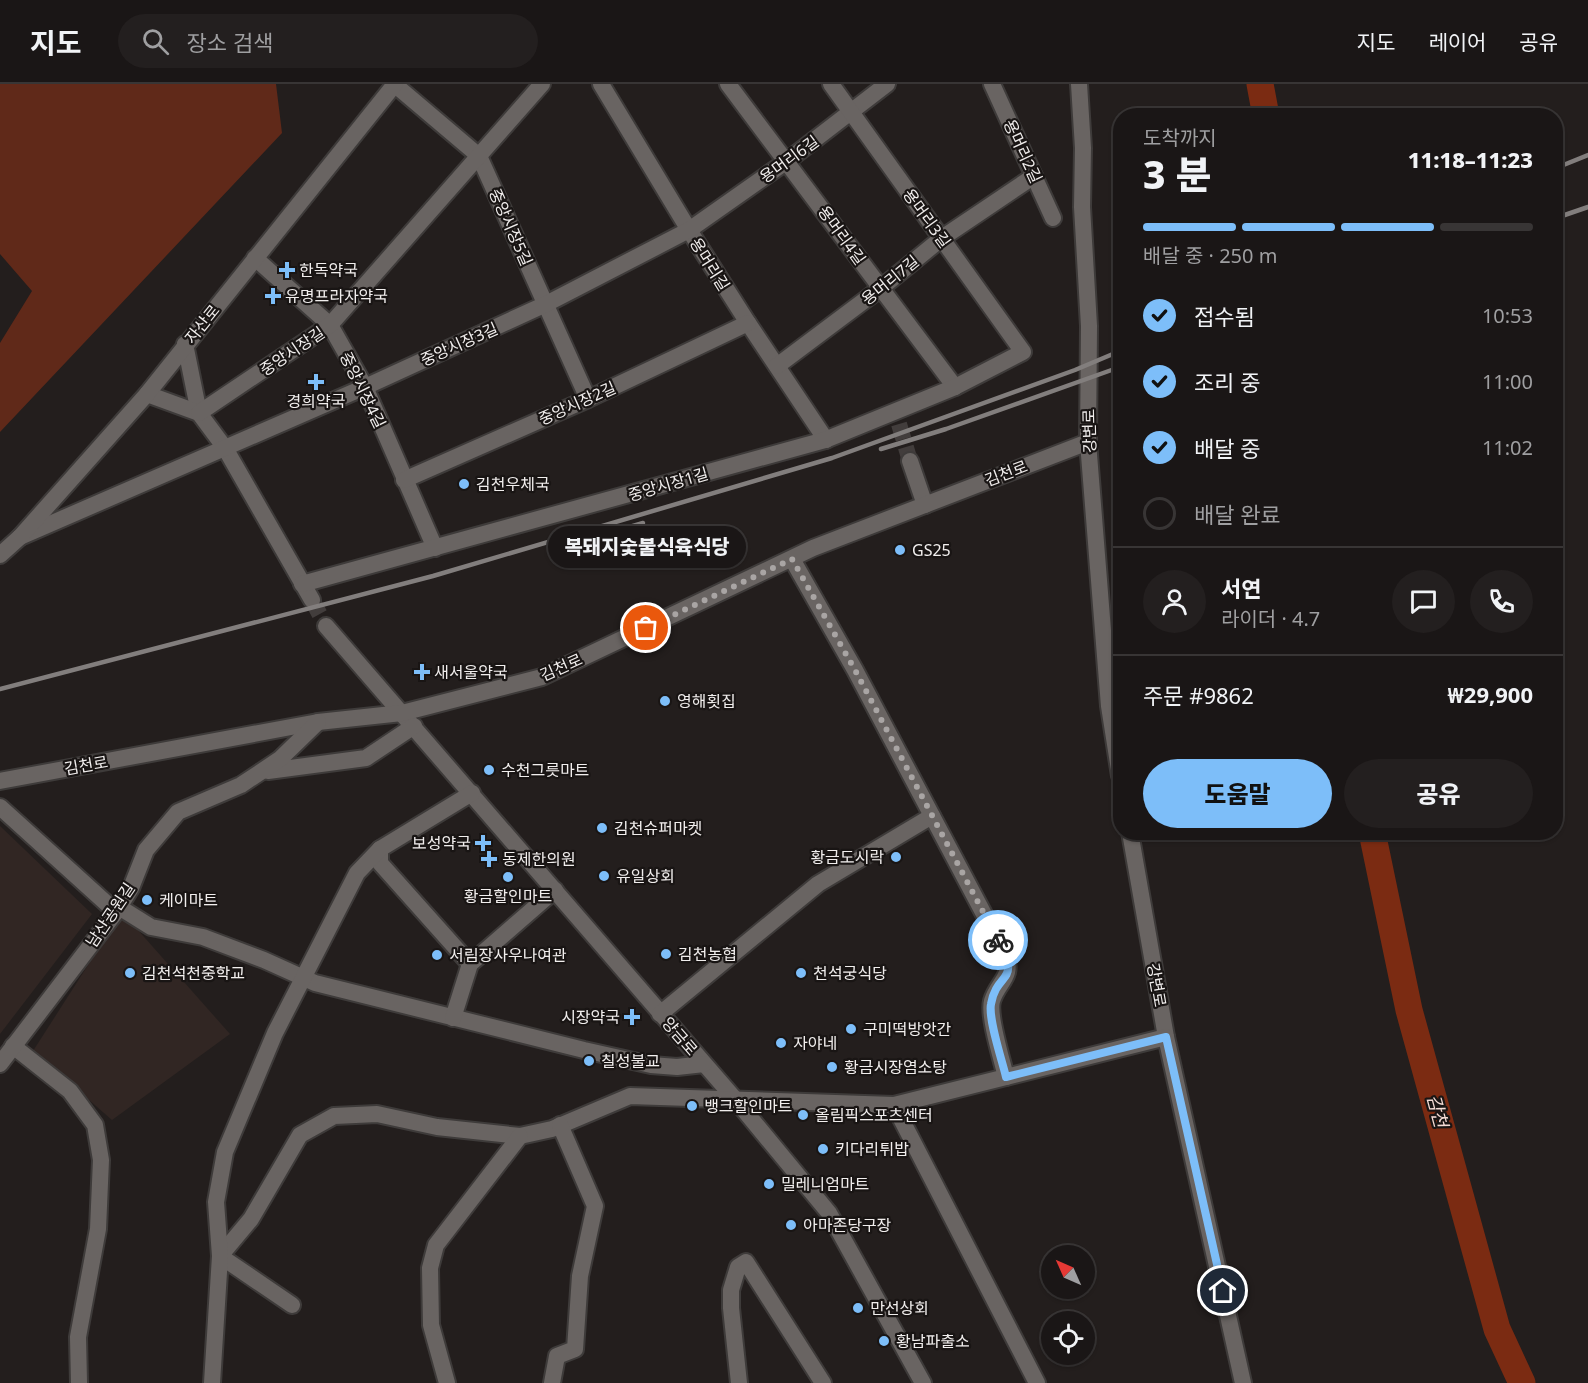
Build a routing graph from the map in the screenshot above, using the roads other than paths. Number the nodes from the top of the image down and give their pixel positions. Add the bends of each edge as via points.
1 (394, 84) edge
2 (542, 84) edge
3 (601, 84) edge
4 (728, 84) edge
5 (831, 84) edge
6 (887, 84) edge
7 (992, 84) edge
8 (1079, 84) edge
9 (851, 112) junction
10 (478, 156) junction
11 (787, 161) junction
12 (1034, 176) junction
13 (1053, 218) dead end
14 (689, 230) junction
15 (942, 238) junction
16 (255, 258) junction
17 (881, 288) junction
18 (546, 304) junction
19 (747, 323) junction
20 (330, 325) junction
21 (185, 344) junction
22 (1023, 352) joint
23 (777, 366) junction
24 (365, 387) junction
25 (955, 387) junction
26 (147, 394) junction
27 (588, 399) junction
28 (199, 413) junction
29 (826, 440) junction
30 (1088, 442) junction
31 (225, 448) junction
32 (910, 461) tunnel mouth
33 (404, 480) junction
34 (925, 505) junction
35 (20, 537) junction
36 (435, 548) junction
37 (0, 555) edge
38 (792, 559) junction
39 (302, 584) junction
40 (312, 600) tunnel mouth
41 (326, 626) tunnel mouth
42 (402, 713) junction
43 (318, 722) junction
44 (414, 726) junction
45 (1113, 735) edge
46 (261, 772) junction
47 (0, 781) edge
48 (472, 794) junction
49 (0, 807) edge
50 (932, 816) junction
51 (1131, 840) edge
52 (380, 849) junction
53 (555, 890) junction
54 (118, 910) junction
55 (470, 964) junction
56 (304, 978) junction
57 (660, 1014) junction
58 (453, 1018) junction
59 (1166, 1037) junction
60 (13, 1046) junction
61 (0, 1064) edge
62 (704, 1064) junction
63 (1006, 1077) junction
64 (734, 1098) junction
65 (894, 1105) junction
66 (560, 1125) junction
67 (520, 1136) junction
68 (220, 1256) junction
69 (292, 1305) dead end
70 (79, 1383) edge
71 (212, 1383) edge
72 (447, 1383) edge
73 (552, 1383) edge
74 (739, 1383) edge
75 (823, 1383) edge
76 (923, 1383) edge
77 (1036, 1383) edge
78 (1243, 1383) edge

1 - 10 street, 중앙시장5길
1 - 16 street, 자산로
2 - 10 street, 중앙시장길
3 - 14 street, 용머리길
4 - 11 street, 용머리4길
5 - 9 street, 용머리3길
6 - 9 street, 용머리6길
7 - 12 street, 용머리2길
8 - 30 street, 강변로 via 1089,326
9 - 11 street, 용머리6길
9 - 15 street, 용머리3길
10 - 18 street, 중앙시장5길
10 - 20 street, 중앙시장길
11 - 14 street, 용머리6길
11 - 17 street, 용머리4길
12 - 13 street, 용머리2길
12 - 15 street, 용머리7길
14 - 18 street, 중앙시장3길
14 - 19 street, 용머리길
15 - 17 street, 용머리7길
15 - 22 street, 용머리3길
16 - 20 street, 중앙시장4길
16 - 21 street, 자산로
17 - 23 street, 용머리7길
17 - 25 street, 용머리4길
18 - 24 street, 중앙시장3길
18 - 27 street, 중앙시장5길
19 - 23 street, 용머리길
19 - 27 street, 중앙시장2길
20 - 24 street, 중앙시장4길
20 - 28 street, 중앙시장길
21 - 26 street, 자산로
21 - 28 street
22 - 25 street, 중앙시장1길
23 - 29 street, 용머리길
24 - 31 street, 중앙시장3길
24 - 33 street, 중앙시장4길
25 - 29 street, 중앙시장1길 via 897,418
26 - 28 street
26 - 35 street, 자산로
27 - 33 street, 중앙시장2길
28 - 31 street
29 - 36 street, 중앙시장1길
30 - 34 street, 김천로
30 - 45 street, 강변로
31 - 35 street, 중앙시장3길
31 - 39 street
32 - 34 street
33 - 36 street, 중앙시장4길
34 - 38 street, 김천로
35 - 37 street, 자산로
36 - 39 street, 중앙시장1길
38 - 42 street, 김천로 via 542,677
38 - 50 street
39 - 40 street
41 - 42 street
42 - 43 street, 김천로
42 - 44 street, 양금로
43 - 46 street, 남산공원길
43 - 47 street, 김천로
44 - 46 street via 366,758
44 - 48 street, 양금로
46 - 54 street, 남산공원길 via 241,785 178,812 146,850
48 - 52 street
48 - 53 street, 양금로
49 - 54 street
50 - 57 street via 818,884
50 - 63 street via 1009,964 991,1005
51 - 59 street, 강변로
52 - 55 street via 380,863
52 - 56 street via 357,873
53 - 55 street
53 - 57 street, 양금로
54 - 56 street via 151,927 203,937
54 - 60 street, 남산공원길
55 - 58 street
56 - 58 street
56 - 68 street via 275,1033 225,1152 216,1202
57 - 62 street, 양금로
58 - 62 street via 651,1065
59 - 63 street
59 - 78 street, 강변로
60 - 61 street, 남산공원길
60 - 70 street via 70,1091 95,1125 101,1160 98,1229 78,1337
62 - 64 street, 양금로
63 - 65 street
64 - 65 street
64 - 66 street via 630,1096
64 - 76 street, 양금로 via 829,1214
65 - 77 street
66 - 67 street
66 - 73 street via 595,1206 580,1276 575,1349 557,1356
67 - 68 street via 437,1127 377,1114 334,1116 300,1135 251,1219
67 - 72 street via 436,1245 430,1268 431,1325
68 - 69 street
68 - 71 street
74 - 75 street via 731,1290 738,1267 746,1262

